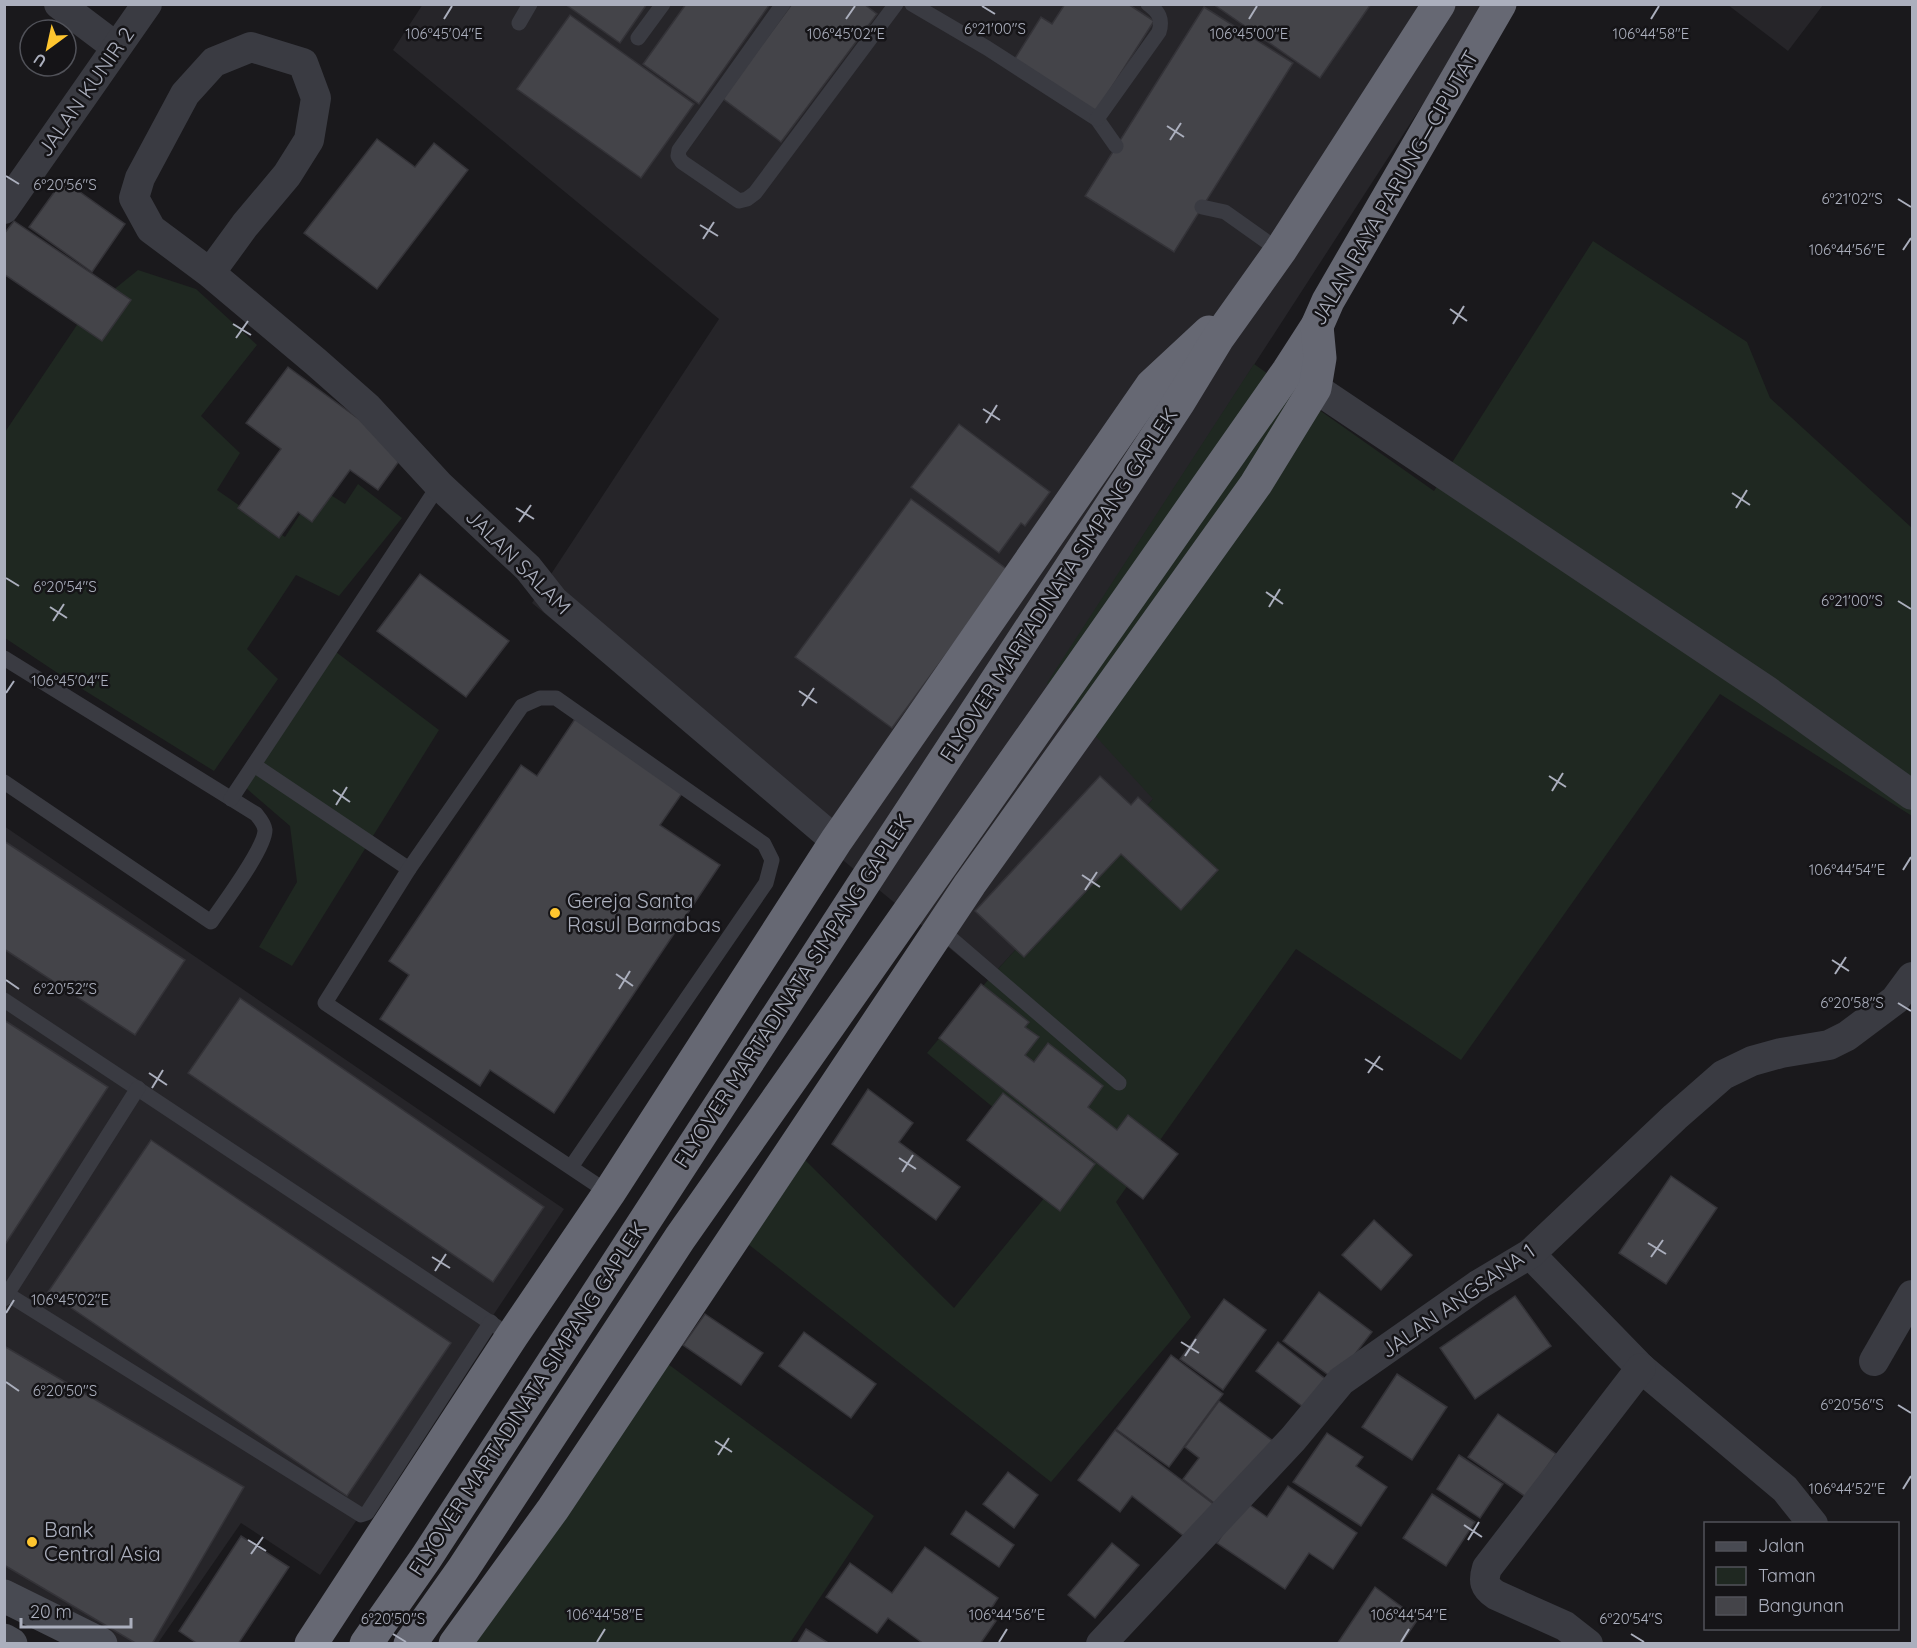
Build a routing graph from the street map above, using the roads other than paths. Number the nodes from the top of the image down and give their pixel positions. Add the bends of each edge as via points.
1 (59, 4) edge
2 (147, 4) edge
3 (530, 4) edge
4 (663, 4) edge
5 (783, 4) edge
6 (896, 4) edge
7 (912, 4) edge
8 (1148, 4) edge
9 (1439, 4) edge
10 (1500, 4) edge
11 (519, 23) dead end
12 (638, 38) dead end
13 (116, 47) junction
14 (1097, 119) junction
15 (1116, 146) dead end
16 (1202, 207) dead end
17 (4, 209) edge
18 (1280, 251) junction
19 (210, 273) junction
20 (1253, 290) junction
21 (1301, 380) junction
22 (439, 485) junction
23 (4, 658) edge
24 (254, 765) junction
25 (4, 782) edge
26 (1912, 795) edge
27 (231, 799) junction
28 (836, 841) junction
29 (409, 869) junction
30 (940, 929) junction
31 (1907, 996) edge
32 (4, 1000) edge
33 (1119, 1083) dead end
34 (138, 1088) junction
35 (571, 1167) junction
36 (609, 1193) junction
37 (1530, 1254) junction
38 (6, 1295) edge
39 (1912, 1295) edge
40 (501, 1329) junction
41 (1874, 1361) dead end
42 (1641, 1368) junction
43 (1811, 1522) edge
44 (4, 1596) edge
45 (328, 1616) junction
46 (4, 1640) edge
47 (11, 1644) edge
48 (101, 1644) edge
49 (311, 1644) edge
50 (348, 1644) edge
51 (366, 1644) edge
52 (410, 1644) edge
53 (455, 1644) edge
54 (1101, 1644) edge
55 (1588, 1644) edge

1 - 13 street
2 - 13 street, JALAN KUNIR 2
3 - 11 lane
4 - 12 lane
5 - 6 lane via 679,150 682,162 739,201 755,193
7 - 14 lane
8 - 14 lane via 1161,19 1159,32
9 - 18 highway
10 - 21 highway, JALAN RAYA PARUNG—CIPUTAT via 1328,301
13 - 17 street, JALAN KUNIR 2
14 - 15 lane
16 - 18 lane via 1225,212
18 - 20 highway
19 - 19 street, JALAN SALAM via 287,175 309,140 316,98 303,63 251,47 214,62 185,94 140,178 134,198 151,229
19 - 22 street, JALAN SALAM via 367,407
20 - 28 highway via 1152,385
20 - 51 highway, FLYOVER MARTADINATA SIMPANG GAPLEK
21 - 26 street via 1766,690
21 - 30 highway via 1256,484
21 - 52 highway, FLYOVER MARTADINATA SIMPANG GAPLEK via 681,1238
22 - 24 lane
22 - 28 street, JALAN SALAM via 528,568 554,601
23 - 27 lane
24 - 27 lane
24 - 29 lane
25 - 27 lane via 211,922 259,849 265,832 256,814
28 - 36 highway
29 - 35 lane via 325,1003
29 - 35 lane via 522,706 540,698 556,698 764,844 772,860 766,883
30 - 33 lane
30 - 53 highway via 553,1509
31 - 37 street, JALAN ANGSANA 1 via 1829,1045 1752,1061 1723,1076
32 - 34 lane
34 - 38 lane
34 - 40 lane
35 - 36 lane
36 - 40 highway
37 - 42 street
37 - 54 street, JALAN ANGSANA 1 via 1478,1285 1341,1381 1293,1439
38 - 40 lane via 361,1515 367,1513
39 - 41 street
40 - 45 highway
42 - 43 street via 1785,1489
42 - 55 street via 1487,1568 1484,1579 1487,1589 1496,1595 1565,1626
44 - 48 main road
45 - 49 highway
45 - 50 highway
46 - 47 main road

